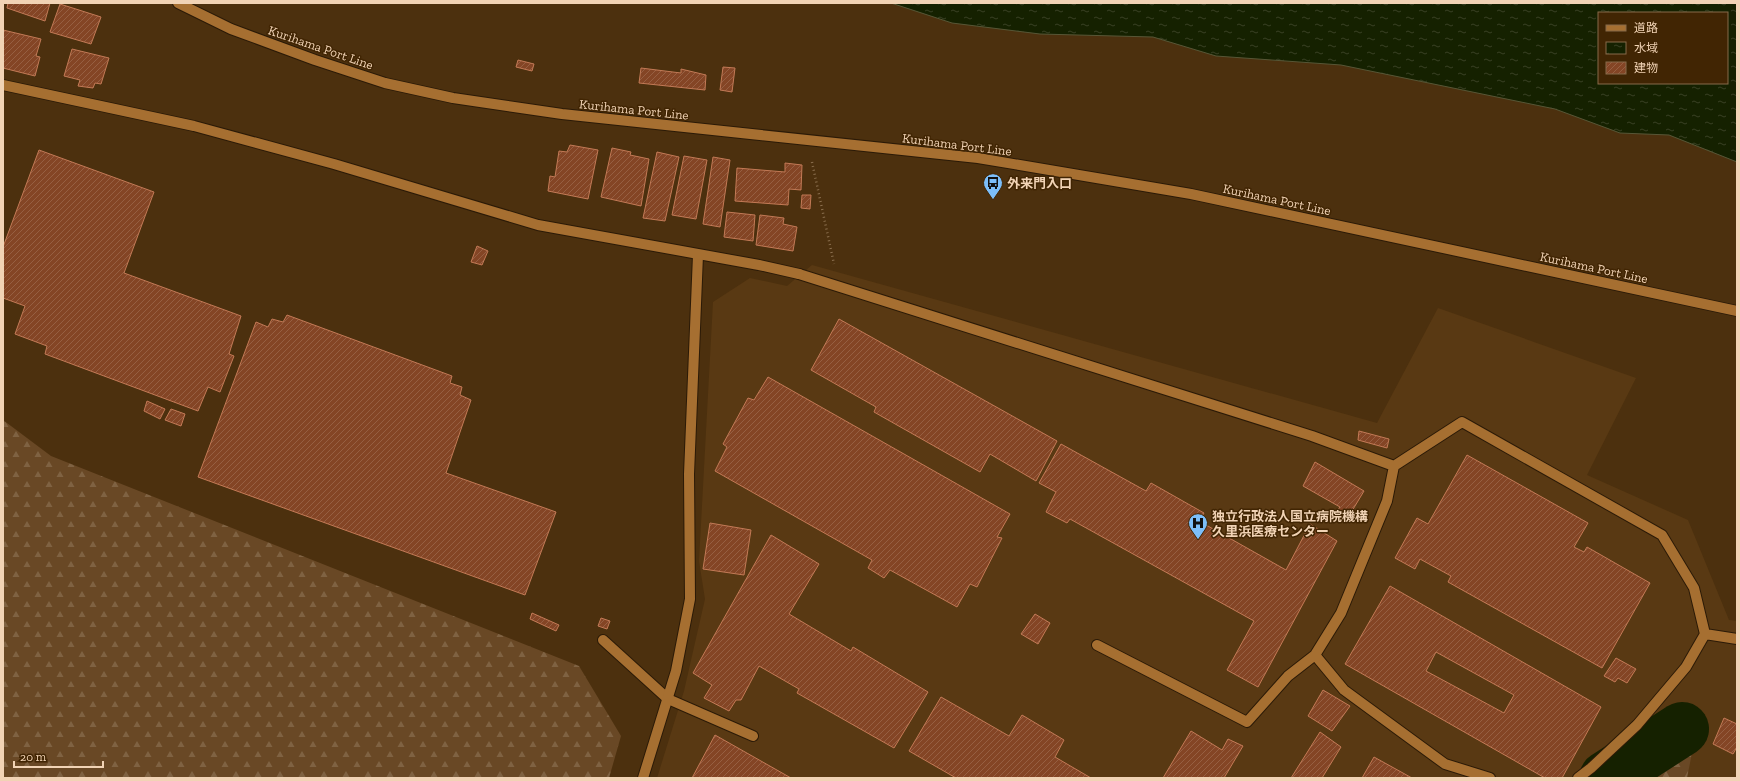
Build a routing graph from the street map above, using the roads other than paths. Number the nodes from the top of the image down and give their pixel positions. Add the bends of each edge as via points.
1 (178, 3) edge
2 (3, 85) edge
3 (698, 255) junction
4 (1737, 311) edge
5 (1394, 466) junction
6 (1705, 634) junction
7 (1737, 639) edge
8 (603, 640) dead end
9 (1097, 645) dead end
10 (1315, 655) junction
11 (668, 699) junction
12 (753, 736) dead end
13 (643, 778) edge
14 (1490, 778) edge
15 (1578, 778) edge

1 - 4 main road, Kurihama Port Line via 231,29 315,60 384,83 453,98 562,114 1002,162 1191,194
2 - 3 main road via 194,126 334,164 538,225
3 - 5 main road via 759,264 800,274 1312,436
3 - 11 main road via 689,474 690,599
5 - 6 main road via 1462,422 1662,535 1694,588
5 - 10 main road via 1387,501 1341,613
6 - 7 main road
6 - 15 main road via 1686,667 1637,726
8 - 11 main road
9 - 10 main road via 1246,722 1288,676
10 - 14 main road via 1344,690 1445,764
11 - 12 main road
11 - 13 main road

